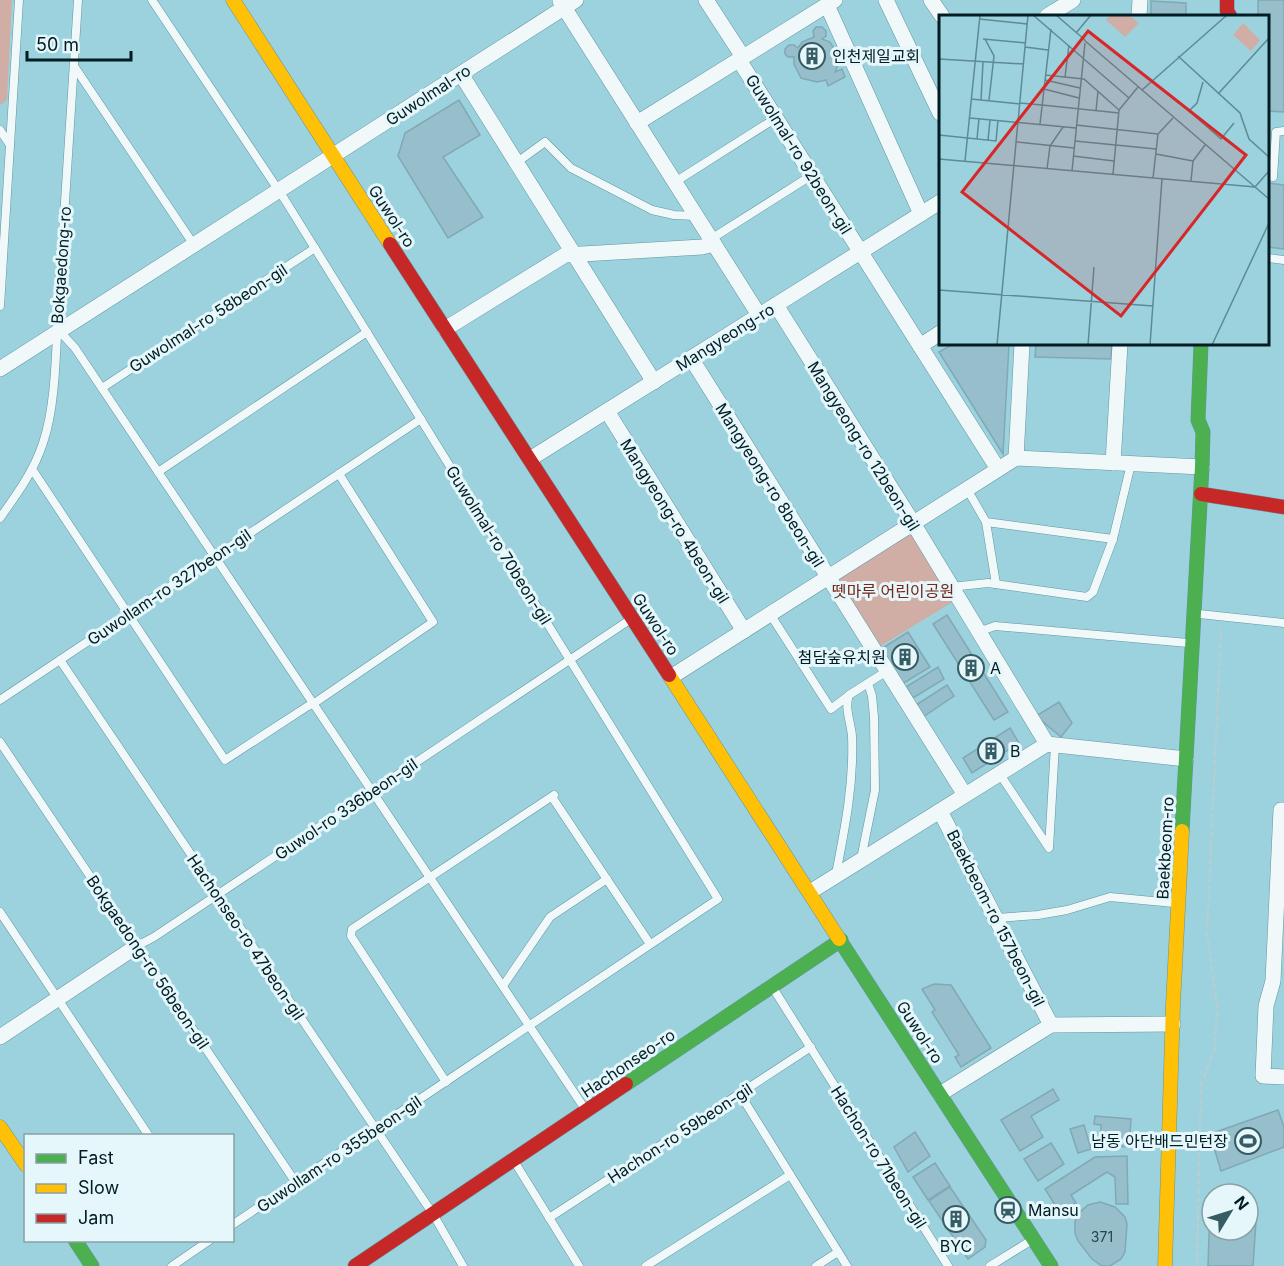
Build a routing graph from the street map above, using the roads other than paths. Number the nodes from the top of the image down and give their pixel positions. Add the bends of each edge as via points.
1 (19, 0) edge
2 (78, 0) edge
3 (152, 0) edge
4 (233, 0) edge
5 (886, 0) edge
6 (931, 0) edge
7 (1073, 0) edge
8 (1140, 0) edge
9 (708, 1) edge
10 (566, 3) edge
11 (831, 3) edge
12 (941, 15) edge
13 (1049, 15) edge
14 (1139, 15) edge
15 (741, 58) junction
16 (74, 66) junction
17 (461, 74) junction
18 (939, 111) edge
19 (776, 118) junction
20 (637, 123) junction
21 (0, 130) edge
22 (1284, 131) edge
23 (10, 145) junction
24 (1271, 146) edge
25 (334, 156) junction
26 (516, 163) junction
27 (812, 175) junction
28 (1274, 177) dead end
29 (675, 182) junction
30 (279, 191) junction
31 (939, 203) edge
32 (921, 214) junction
33 (696, 216) junction
34 (712, 241) junction
35 (194, 245) junction
36 (315, 248) junction
37 (861, 252) junction
38 (574, 255) junction
39 (1269, 258) edge
40 (1284, 260) edge
41 (776, 305) junction
42 (0, 306) edge
43 (759, 315) junction
44 (446, 329) junction
45 (367, 332) junction
46 (57, 333) junction
47 (939, 334) edge
48 (1022, 345) edge
49 (1120, 345) edge
50 (1201, 345) edge
51 (920, 346) junction
52 (691, 358) junction
53 (0, 369) edge
54 (654, 382) junction
55 (102, 388) junction
56 (607, 411) junction
57 (421, 419) junction
58 (1016, 458) junction
59 (530, 459) junction
60 (1113, 463) junction
61 (1131, 464) junction
62 (1202, 467) junction
63 (32, 469) junction
64 (998, 469) junction
65 (158, 472) junction
66 (339, 474) junction
67 (967, 489) junction
68 (1201, 494) junction
69 (1284, 507) edge
70 (0, 518) edge
71 (986, 522) junction
72 (913, 523) junction
73 (1113, 539) junction
74 (215, 557) junction
75 (828, 577) junction
76 (996, 584) junction
77 (951, 587) junction
78 (1194, 613) junction
79 (128, 614) junction
80 (770, 614) junction
81 (633, 618) junction
82 (1284, 623) edge
83 (744, 631) junction
84 (978, 632) junction
85 (1192, 644) junction
86 (60, 660) junction
87 (570, 660) junction
88 (887, 671) junction
89 (671, 677) junction
90 (868, 683) junction
91 (849, 695) junction
92 (0, 700) edge
93 (313, 704) junction
94 (0, 742) edge
95 (1051, 744) junction
96 (1186, 759) junction
97 (996, 775) junction
98 (373, 791) junction
99 (965, 795) junction
100 (1284, 810) edge
101 (940, 811) junction
102 (861, 860) junction
103 (836, 876) junction
104 (430, 877) junction
105 (607, 879) junction
106 (810, 892) junction
107 (218, 894) junction
108 (718, 899) joint
109 (1178, 904) junction
110 (0, 912) edge
111 (996, 918) junction
112 (841, 940) junction
113 (650, 944) junction
114 (137, 946) junction
115 (503, 986) junction
116 (772, 986) junction
117 (58, 998) junction
118 (1173, 1024) junction
119 (1051, 1025) junction
120 (529, 1026) junction
121 (0, 1037) edge
122 (811, 1047) junction
123 (1284, 1077) edge
124 (446, 1082) junction
125 (740, 1094) junction
126 (940, 1094) junction
127 (586, 1111) junction
128 (0, 1127) edge
129 (376, 1129) junction
130 (148, 1134) edge
131 (513, 1160) junction
132 (24, 1162) edge
133 (790, 1175) junction
134 (296, 1183) junction
135 (433, 1214) junction
136 (549, 1218) junction
137 (234, 1224) edge
138 (1034, 1239) junction
139 (76, 1242) edge
140 (207, 1242) edge
141 (838, 1252) junction
142 (92, 1266) edge
143 (172, 1266) edge
144 (355, 1266) edge
145 (463, 1266) edge
146 (579, 1266) edge
147 (646, 1266) edge
148 (816, 1266) edge
149 (847, 1266) edge
150 (948, 1266) edge
151 (990, 1266) edge
152 (1051, 1266) edge
153 (1165, 1266) edge

1 - 23 lane
2 - 16 lane, Bokgaedong-ro
3 - 30 lane
4 - 25 main road, Guwol-ro
5 - 18 street
6 - 12 street
7 - 13 street
8 - 14 street
9 - 15 street, Guwolmal-ro 92beon-gil
10 - 17 street, Guwolmal-ro
10 - 20 street
11 - 15 street, Guwolmal-ro 92beon-gil
11 - 32 street
15 - 19 street, Guwolmal-ro 92beon-gil
15 - 20 street
16 - 35 lane
16 - 46 lane, Bokgaedong-ro
17 - 25 street, Guwolmal-ro
17 - 26 street
19 - 27 street, Guwolmal-ro 92beon-gil
19 - 29 lane
20 - 29 street
21 - 23 lane
22 - 24 lane via 1276,132
23 - 42 lane
24 - 28 lane
25 - 30 street, Guwolmal-ro
25 - 44 main road, Guwol-ro
26 - 33 lane via 545,142 572,168 652,210
26 - 38 street
27 - 34 lane
27 - 37 street, Guwolmal-ro 92beon-gil
29 - 33 street
30 - 35 street, Guwolmal-ro
30 - 36 lane, Guwolmal-ro 70beon-gil
31 - 32 street, Mangyeong-ro
32 - 37 street, Mangyeong-ro
33 - 34 street
34 - 38 street via 702,247
34 - 43 street
35 - 46 street, Guwolmal-ro
36 - 45 lane, Guwolmal-ro 70beon-gil
36 - 55 lane, Guwolmal-ro 58beon-gil
37 - 41 street, Mangyeong-ro
37 - 51 street, Guwolmal-ro 92beon-gil
38 - 44 street via 565,255
38 - 54 street
39 - 40 lane
41 - 43 street, Mangyeong-ro
41 - 72 street, Mangyeong-ro 12beon-gil
43 - 52 street, Mangyeong-ro
44 - 59 main road, Guwol-ro
45 - 57 lane, Guwolmal-ro 70beon-gil
45 - 65 lane
46 - 53 street, Guwolmal-ro
46 - 55 lane via 75,348
46 - 63 lane, Bokgaedong-ro via 49,420
47 - 51 street
48 - 58 street
49 - 60 street
50 - 62 main road, Baekbeom-ro via 1198,420 1207,427
51 - 64 street, Guwolmal-ro 92beon-gil
52 - 54 street, Mangyeong-ro
52 - 75 street, Mangyeong-ro 8beon-gil
54 - 56 street, Mangyeong-ro
55 - 65 lane
56 - 59 street, Mangyeong-ro
56 - 83 street, Mangyeong-ro 4beon-gil
57 - 66 lane, Guwollam-ro 327beon-gil
57 - 87 lane, Guwolmal-ro 70beon-gil
58 - 60 street
58 - 64 street
59 - 81 main road, Guwol-ro
60 - 61 street
61 - 62 street
61 - 73 lane
62 - 68 main road, Baekbeom-ro
63 - 70 lane, Bokgaedong-ro
63 - 79 lane
64 - 67 street
65 - 74 lane
66 - 74 lane, Guwollam-ro 327beon-gil
66 - 93 lane via 433,622
67 - 71 lane
67 - 72 street
68 - 69 main road
68 - 78 main road, Baekbeom-ro
71 - 73 lane
71 - 76 lane
72 - 75 street
72 - 77 street, Mangyeong-ro 12beon-gil
73 - 76 lane via 1093,592 1087,597
74 - 79 lane, Guwollam-ro 327beon-gil
74 - 93 lane
75 - 80 street
75 - 88 street, Mangyeong-ro 8beon-gil
76 - 77 lane
77 - 84 street, Mangyeong-ro 12beon-gil
78 - 82 lane
78 - 85 main road, Baekbeom-ro
79 - 86 lane, Guwollam-ro 327beon-gil
79 - 93 lane via 225,760
80 - 83 street
80 - 91 lane via 831,710
81 - 87 lane, Guwol-ro 336beon-gil
81 - 89 main road, Guwol-ro
83 - 89 street
84 - 85 lane via 995,626
84 - 95 street, Mangyeong-ro 12beon-gil
85 - 96 main road, Baekbeom-ro
86 - 92 lane, Guwollam-ro 327beon-gil
86 - 107 lane, Hachonseo-ro 47beon-gil
87 - 98 lane, Guwol-ro 336beon-gil
87 - 108 lane, Guwolmal-ro 70beon-gil
88 - 90 lane
88 - 99 street, Mangyeong-ro 8beon-gil
89 - 106 main road, Guwol-ro
90 - 91 lane
90 - 102 lane via 874,717 875,790
91 - 103 lane via 846,700 852,733 850,805
93 - 98 lane
94 - 114 lane, Bokgaedong-ro 56beon-gil
95 - 96 street
95 - 97 street, Baekbeom-ro 157beon-gil
95 - 97 lane via 1049,848 1001,776
96 - 109 main road, Baekbeom-ro
97 - 99 street, Baekbeom-ro 157beon-gil
98 - 104 lane
98 - 107 lane, Guwol-ro 336beon-gil
99 - 101 street, Baekbeom-ro 157beon-gil
100 - 123 street via 1263,1076
101 - 102 street, Baekbeom-ro 157beon-gil
101 - 111 street, Baekbeom-ro 157beon-gil
102 - 103 street, Baekbeom-ro 157beon-gil
103 - 106 street, Baekbeom-ro 157beon-gil
104 - 105 lane via 553,796
104 - 115 lane
104 - 124 lane via 352,929 351,936
105 - 113 lane
105 - 115 lane via 550,917
106 - 112 main road, Guwol-ro
107 - 114 lane, Guwol-ro 336beon-gil
107 - 129 lane, Hachonseo-ro 47beon-gil
108 - 113 lane, Guwollam-ro 355beon-gil
109 - 111 lane via 1110,897 1067,910
109 - 118 main road, Baekbeom-ro
110 - 117 lane
111 - 119 street, Baekbeom-ro 157beon-gil
112 - 116 main road, Hachonseo-ro
112 - 126 main road, Guwol-ro
113 - 120 lane, Guwollam-ro 355beon-gil
114 - 117 street, Guwol-ro 336beon-gil
114 - 134 lane, Bokgaedong-ro 56beon-gil
115 - 120 lane
116 - 122 lane, Hachon-ro 71beon-gil
116 - 127 main road, Hachonseo-ro
117 - 121 street, Guwol-ro 336beon-gil
117 - 130 lane
118 - 119 street
118 - 153 main road, Baekbeom-ro
119 - 126 street
120 - 124 lane, Guwollam-ro 355beon-gil
120 - 127 lane
122 - 125 lane, Hachon-ro 59beon-gil
122 - 150 lane, Hachon-ro 71beon-gil
124 - 129 lane, Guwollam-ro 355beon-gil
125 - 133 lane
125 - 136 lane, Hachon-ro 59beon-gil
126 - 138 main road, Guwol-ro
127 - 131 main road, Hachonseo-ro
128 - 132 main road
129 - 134 lane, Guwollam-ro 355beon-gil
129 - 135 lane, Hachonseo-ro 47beon-gil
131 - 135 main road, Hachonseo-ro
131 - 136 lane
133 - 141 lane
133 - 147 lane
134 - 137 lane, Guwollam-ro 355beon-gil
135 - 144 main road, Hachonseo-ro
135 - 145 lane
136 - 146 lane
138 - 151 lane
138 - 152 main road, Guwol-ro
139 - 142 main road
140 - 143 lane
141 - 148 lane
141 - 149 lane

